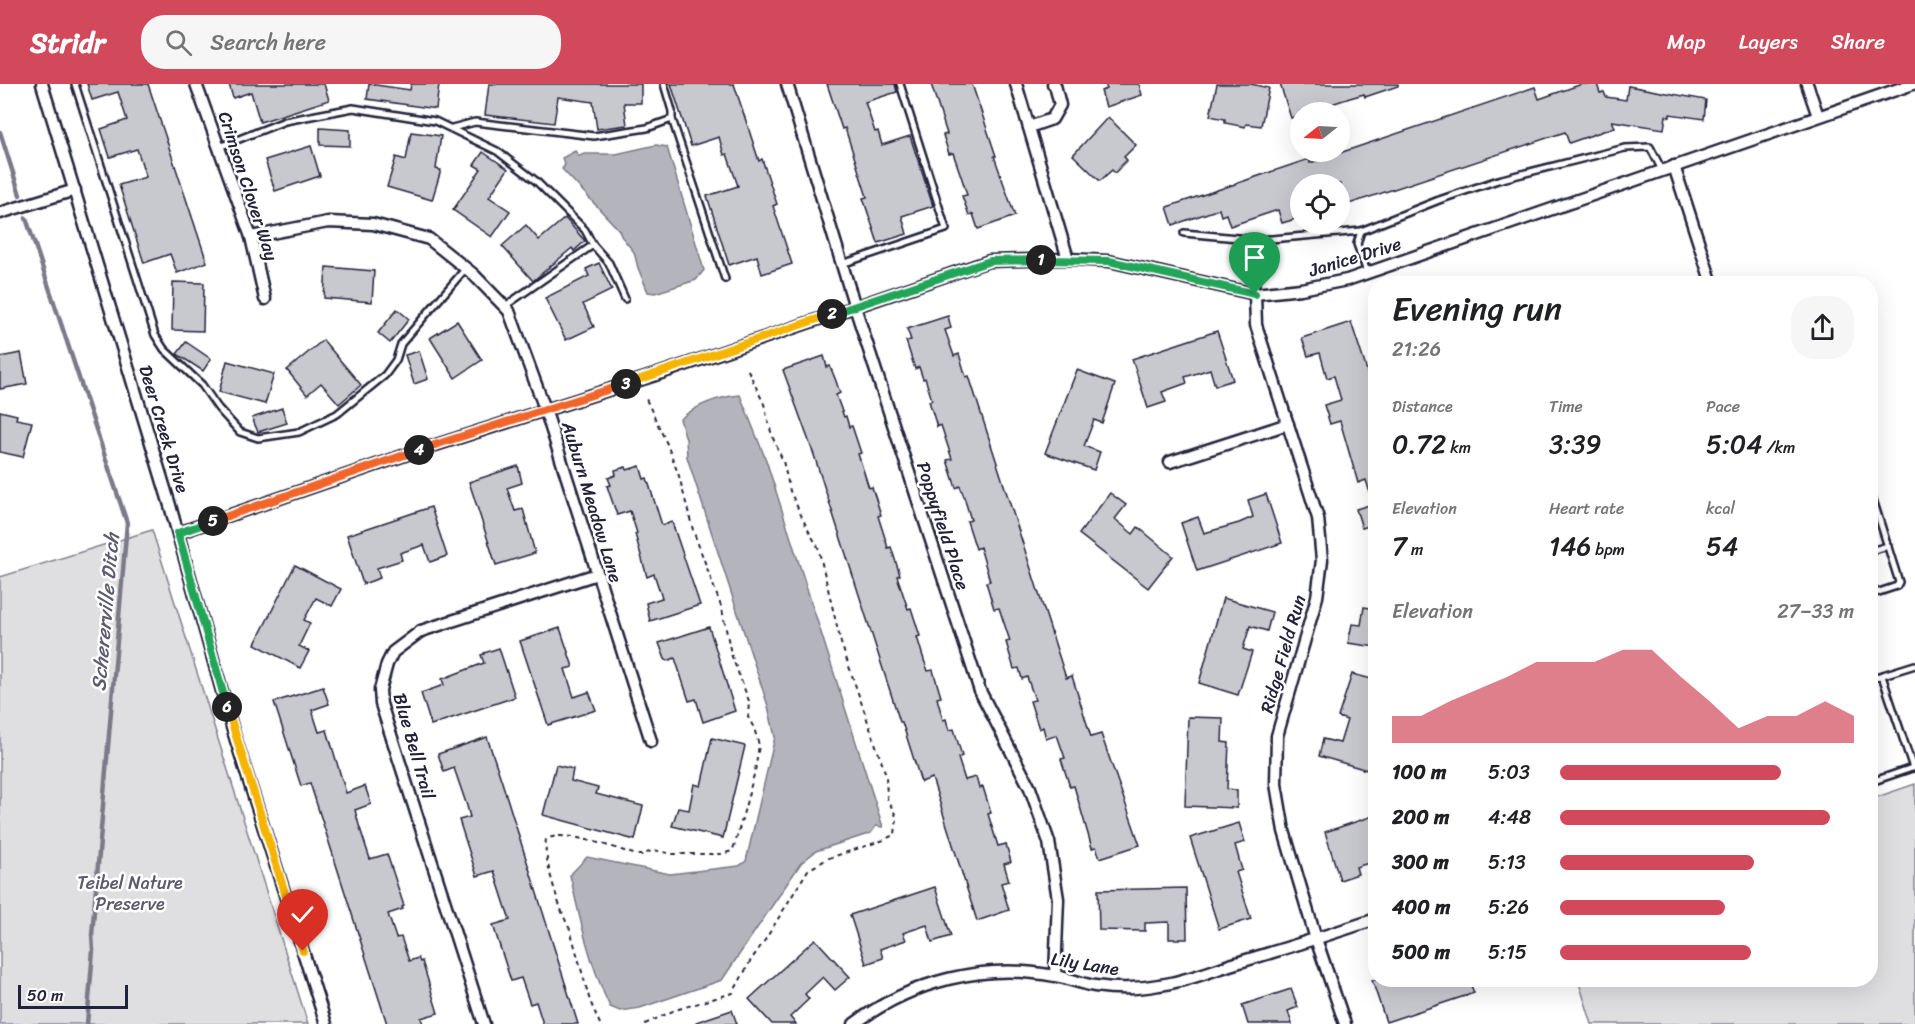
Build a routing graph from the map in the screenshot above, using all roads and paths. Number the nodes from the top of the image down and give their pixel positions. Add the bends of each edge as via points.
1 (42, 84) edge
2 (75, 84) edge
3 (196, 84) edge
4 (664, 84) edge
5 (787, 84) edge
6 (900, 84) edge
7 (1016, 84) edge
8 (1053, 84) edge
9 (1808, 84) edge
10 (1913, 84) edge
11 (1818, 116) junction
12 (672, 119) junction
13 (1029, 127) junction
14 (452, 128) junction
15 (219, 147) junction
16 (1674, 166) junction
17 (1662, 170) junction
18 (75, 190) junction
19 (0, 213) edge
20 (1361, 231) junction
21 (1184, 232) dead end
22 (250, 237) junction
23 (1259, 240) junction
24 (593, 245) junction
25 (1068, 259) junction
26 (842, 264) junction
27 (466, 268) junction
28 (1367, 272) junction
29 (1709, 276) edge
30 (726, 279) dead end
31 (1255, 294) junction
32 (265, 299) dead end
33 (624, 299) dead end
34 (505, 306) junction
35 (855, 307) junction
36 (746, 366) dead end
37 (646, 399) dead end
38 (545, 409) junction
39 (1288, 424) junction
40 (1170, 462) dead end
41 (1878, 519) edge
42 (178, 533) junction
43 (1888, 546) junction
44 (1878, 549) edge
45 (597, 574) junction
46 (1878, 592) edge
47 (1915, 665) edge
48 (1882, 676) junction
49 (1878, 677) edge
50 (651, 741) dead end
51 (1914, 768) edge
52 (1878, 779) edge
53 (1368, 922) edge
54 (1316, 939) junction
55 (1055, 975) junction
56 (326, 1024) edge
57 (484, 1024) edge
58 (600, 1024) edge
59 (645, 1024) edge
60 (854, 1024) edge
61 (1345, 1024) edge

1 - 18 street, Deer Creek Drive
2 - 27 lane via 155,335 240,432 258,438 299,432 337,414 385,375 401,344
3 - 15 street, Crimson Clover Way
4 - 12 lane
5 - 26 street, Poppyfield Place
6 - 26 lane via 946,229
7 - 13 street
8 - 13 street via 1060,105 1052,119
9 - 11 street
10 - 11 street, Janice Drive
11 - 16 street, Janice Drive
12 - 14 lane via 647,128 594,136 475,122
12 - 30 lane
13 - 25 street
14 - 15 lane via 435,121 353,108 285,121
14 - 24 lane via 496,151 536,181 585,230
15 - 22 street, Crimson Clover Way
16 - 17 street, Janice Drive
16 - 29 street
17 - 20 lane via 1650,147 1625,148 1498,180
17 - 28 street, Janice Drive
18 - 19 street
18 - 42 street, Deer Creek Drive
20 - 23 lane
20 - 28 lane via 1357,244
21 - 23 lane
22 - 27 street, Auburn Meadow Lane via 328,222 373,224 429,239
22 - 32 street, Crimson Clover Way
23 - 31 lane
24 - 33 lane via 609,263
24 - 34 lane
25 - 31 street, Janice Drive via 1109,261
25 - 35 street, Janice Drive via 990,261
26 - 35 street, Poppyfield Place
27 - 34 street, Auburn Meadow Lane
28 - 31 street, Janice Drive via 1347,280
31 - 39 street, Ridge Field Run via 1256,325
34 - 38 street, Auburn Meadow Lane
35 - 38 street, Janice Drive
35 - 55 street, Poppyfield Place via 980,691 1030,788 1049,842 1058,899
36 - 59 path via 764,404 790,491 818,547 845,654 886,775 887,798 897,818 897,828 890,838 829,858 808,870 733,993 675,1010
37 - 58 path via 679,476 693,530 722,609 759,750 732,851 672,854 654,850 637,855 571,837 552,836 546,840 545,852 563,918 570,928
38 - 42 street, Janice Drive
38 - 45 street, Auburn Meadow Lane
39 - 40 street
39 - 54 street, Ridge Field Run via 1318,518 1322,560 1317,597 1277,736 1276,784 1284,831
41 - 43 lane
42 - 56 street, Deer Creek Drive via 234,734
43 - 44 lane
43 - 46 lane via 1899,582
45 - 50 street, Auburn Meadow Lane
45 - 57 street, Blue Bell Trail via 421,631 393,652 383,677 381,704
47 - 48 lane
48 - 49 lane
48 - 51 lane
51 - 52 lane
53 - 54 street, Lily Lane
54 - 55 street, Lily Lane via 1158,986 1096,986
54 - 61 street, Ridge Field Run
55 - 60 street, Lily Lane via 1004,970 970,974 919,987

